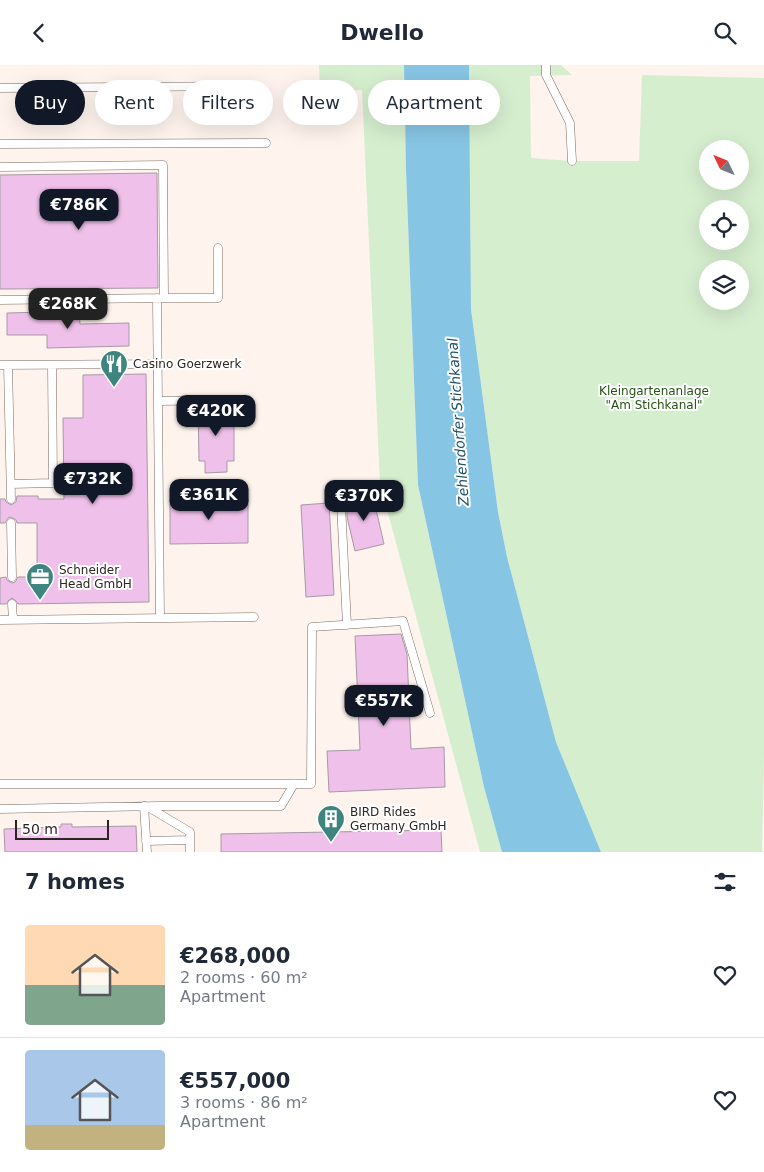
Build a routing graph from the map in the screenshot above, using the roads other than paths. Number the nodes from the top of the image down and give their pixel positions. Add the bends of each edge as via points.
1 (546, 65) edge
2 (183, 87) edge
3 (0, 89) edge
4 (266, 143) dead end
5 (0, 144) edge
6 (572, 161) dead end
7 (0, 167) edge
8 (218, 248) dead end
9 (160, 298) junction
10 (0, 300) edge
11 (158, 364) junction
12 (4, 365) edge
13 (52, 365) junction
14 (236, 400) dead end
15 (158, 401) junction
16 (11, 484) junction
17 (11, 499) dead end
18 (341, 503) dead end
19 (11, 523) dead end
20 (12, 577) dead end
21 (12, 604) dead end
22 (254, 617) dead end
23 (160, 618) junction
24 (0, 620) edge
25 (13, 620) junction
26 (347, 625) junction
27 (430, 713) dead end
28 (0, 784) edge
29 (294, 784) junction
30 (145, 806) junction
31 (0, 809) edge
32 (190, 840) junction
33 (146, 841) junction
34 (146, 852) edge
35 (190, 852) edge

1 - 6 lane via 546,75 570,123
2 - 3 lane
4 - 5 lane
7 - 9 lane via 162,165
8 - 9 lane via 218,298
9 - 10 lane
9 - 11 lane
11 - 13 lane
11 - 15 lane
12 - 13 lane
12 - 16 lane
13 - 16 lane via 53,483
14 - 15 lane
15 - 23 lane
16 - 17 lane
18 - 26 lane
19 - 20 lane
21 - 25 lane
22 - 23 lane
23 - 25 lane
24 - 25 lane
26 - 27 lane via 403,621
26 - 29 lane via 312,627 311,784
28 - 29 lane
29 - 30 lane via 281,806
30 - 31 lane
30 - 32 lane via 190,832
30 - 33 lane
32 - 33 lane
32 - 35 lane
33 - 34 lane

